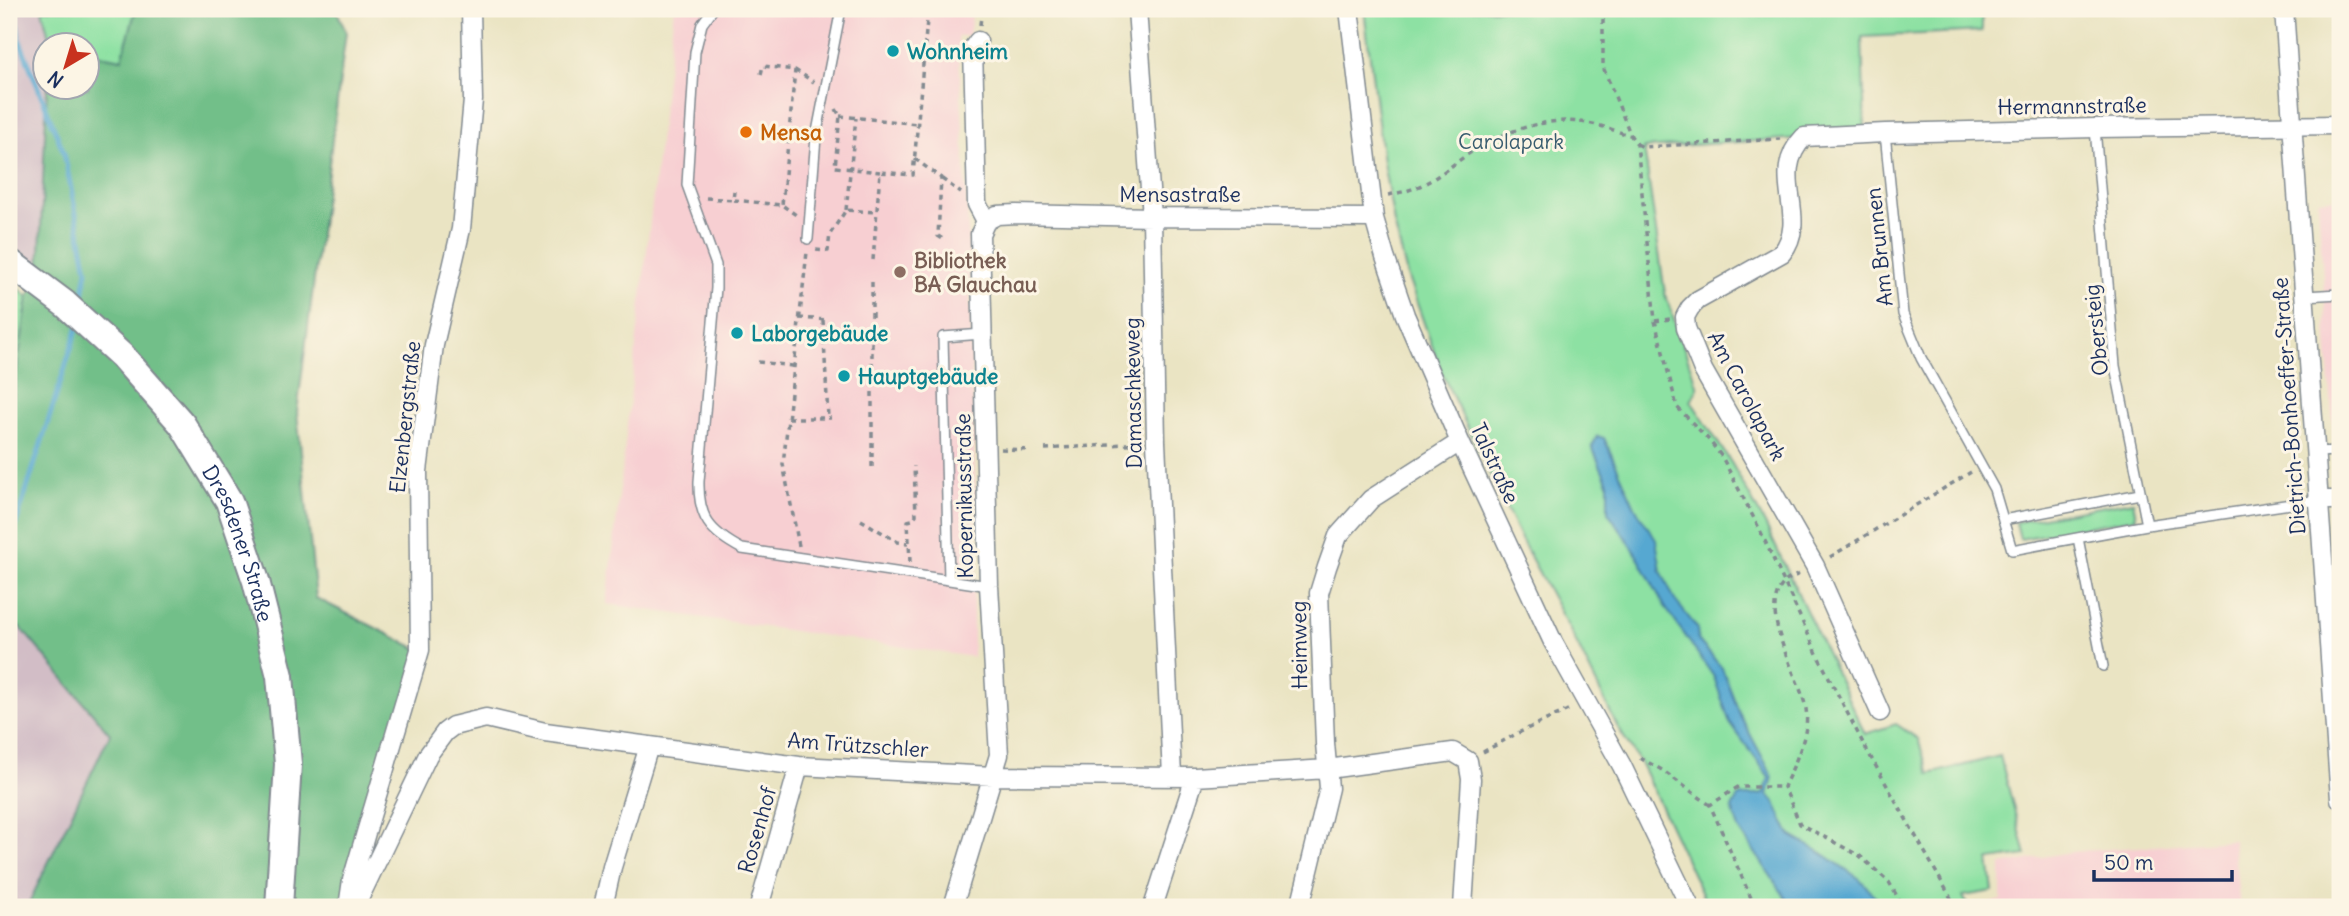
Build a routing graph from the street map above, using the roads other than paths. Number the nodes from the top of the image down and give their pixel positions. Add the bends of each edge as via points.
1 (471, 9) edge
2 (713, 9) edge
3 (842, 9) edge
4 (1137, 9) edge
5 (1349, 9) edge
6 (2284, 9) edge
7 (978, 41) dead end
8 (2292, 125) junction
9 (2340, 125) edge
10 (2095, 128) junction
11 (1885, 133) junction
12 (1804, 137) joint
13 (1152, 217) junction
14 (1374, 218) junction
15 (986, 221) junction
16 (808, 239) dead end
17 (9, 262) edge
18 (2340, 294) edge
19 (2304, 296) junction
20 (983, 334) junction
21 (1460, 442) junction
22 (2340, 451) edge
23 (2314, 452) junction
24 (2140, 494) junction
25 (2318, 500) junction
26 (2340, 500) edge
27 (2003, 520) junction
28 (2147, 526) junction
29 (2078, 538) junction
30 (949, 580) junction
31 (989, 586) junction
32 (2103, 666) dead end
33 (1880, 712) dead end
34 (2338, 732) edge
35 (649, 746) junction
36 (799, 766) junction
37 (1328, 769) junction
38 (993, 776) junction
39 (1172, 776) junction
40 (1195, 777) junction
41 (2340, 799) edge
42 (279, 907) edge
43 (348, 907) edge
44 (355, 907) edge
45 (603, 907) edge
46 (759, 907) edge
47 (953, 907) edge
48 (1153, 907) edge
49 (1300, 907) edge
50 (1463, 907) edge
51 (1690, 907) edge

1 - 43 street, Elzenbergstraße via 473,100 461,229 434,345 418,471 420,650
2 - 30 lane via 702,24 695,52 687,185 716,265 698,501 705,518 721,538 742,549
3 - 16 lane via 816,137
4 - 13 street, Damaschkeweg
5 - 14 street, Talstraße
6 - 8 street, Dietrich-Bonhoeffer-Straße
7 - 15 street, Kopernikusstraße via 973,48 977,204
8 - 9 street, Hermannstraße
8 - 10 street, Hermannstraße
8 - 19 street, Dietrich-Bonhoeffer-Straße
10 - 11 street, Hermannstraße
10 - 24 lane, Obersteig via 2115,366
11 - 12 street, Hermannstraße
11 - 27 lane, Am Brunnen via 1903,314 1994,489
12 - 33 street, Am Carolapark via 1790,155 1788,169 1790,242 1782,253 1698,300 1685,317 1686,328 1703,370 1815,566
13 - 14 street, Mensastraße
13 - 15 street, Mensastraße via 1016,214
13 - 39 street, Damaschkeweg via 1156,442
14 - 21 street, Talstraße via 1405,315
15 - 20 street, Kopernikusstraße via 980,234
17 - 42 street, Dresdener Straße via 65,304 122,356 182,424 229,501 256,581 280,676 288,764
18 - 19 lane
19 - 23 street, Dietrich-Bonhoeffer-Straße
20 - 30 lane via 943,337
20 - 31 street, Kopernikusstraße
21 - 37 street, Heimweg via 1371,499 1338,536 1319,593
21 - 51 street, Talstraße via 1553,642 1622,766
22 - 23 lane
23 - 25 street, Dietrich-Bonhoeffer-Straße
24 - 27 lane
24 - 28 lane, Obersteig
25 - 26 street
25 - 28 lane
25 - 34 street, Dietrich-Bonhoeffer-Straße
27 - 29 lane, Am Brunnen via 2012,550
28 - 29 lane
29 - 32 lane
30 - 31 lane
31 - 38 street, Kopernikusstraße via 999,755
34 - 41 street, Dietrich-Bonhoeffer-Straße
35 - 36 street, Am Trützschler
35 - 44 street, Am Trützschler via 545,732 486,718 453,726 428,755
35 - 45 street
36 - 38 street, Am Trützschler
36 - 46 street, Rosenhof
37 - 40 street, Am Trützschler
37 - 49 street, Heimweg via 1329,788
37 - 50 street, Am Trützschler via 1453,752 1468,761 1471,779
38 - 39 street, Am Trützschler
38 - 47 street, Kopernikusstraße
39 - 40 street, Am Trützschler
40 - 48 street

